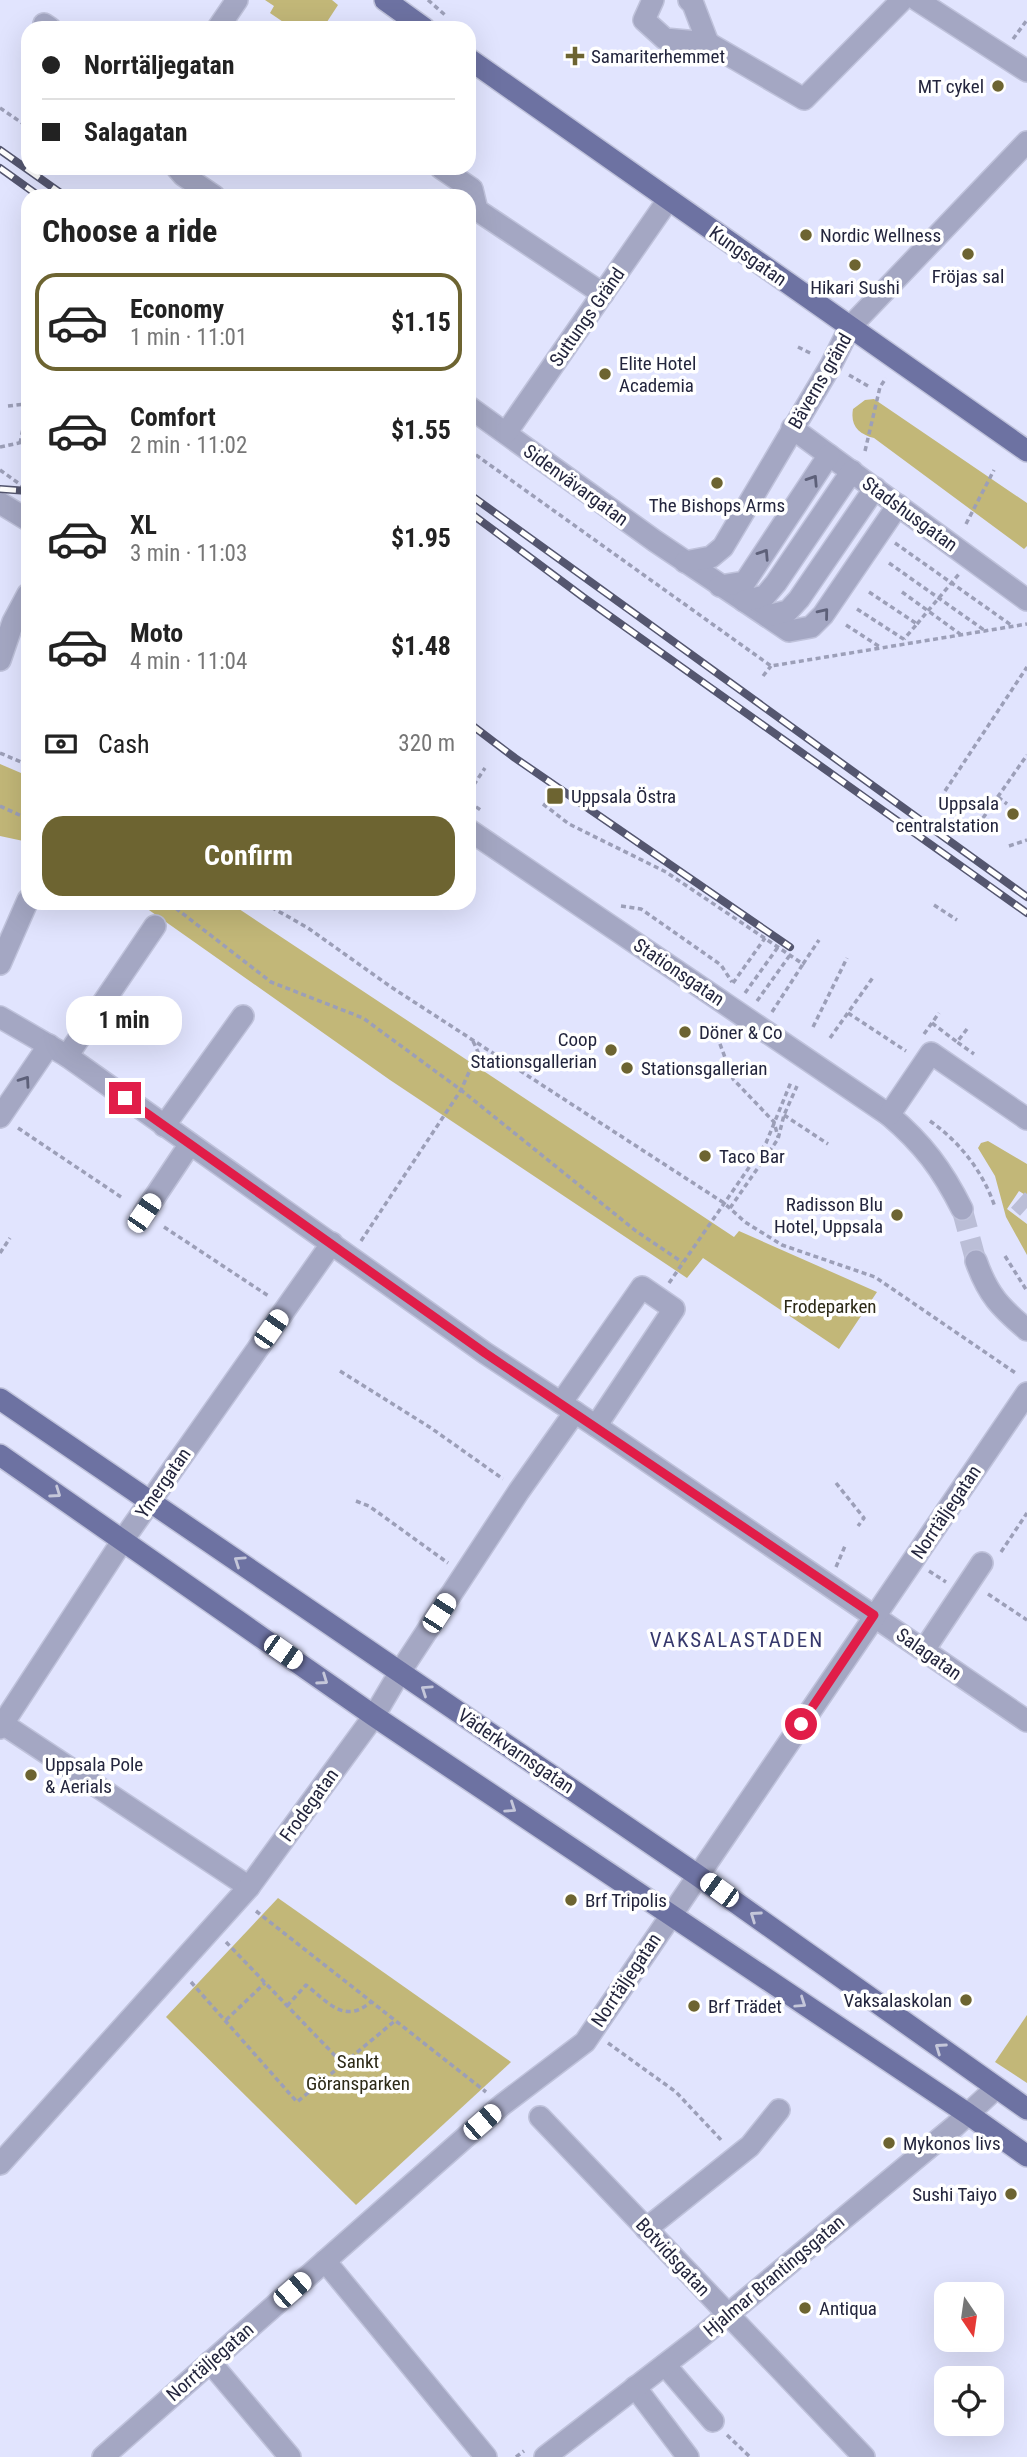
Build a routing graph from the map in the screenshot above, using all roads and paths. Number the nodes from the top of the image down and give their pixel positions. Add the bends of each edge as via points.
1 (237, 0) edge
2 (385, 0) edge
3 (428, 0) edge
4 (653, 0) edge
5 (689, 0) edge
6 (902, 0) edge
7 (435, 2) edge
8 (925, 2) edge
9 (445, 15) dead end
10 (223, 21) edge
11 (414, 21) edge
12 (708, 43) junction
13 (476, 65) edge
14 (1027, 71) edge
15 (0, 108) edge
16 (21, 122) edge
17 (1027, 142) edge
18 (183, 175) edge
19 (451, 175) edge
20 (204, 189) edge
21 (472, 189) edge
22 (668, 200) junction
23 (476, 206) edge
24 (603, 294) junction
25 (850, 327) junction
26 (880, 387) dead end
27 (21, 405) edge
28 (8, 406) dead end
29 (476, 412) edge
30 (792, 428) junction
31 (506, 433) junction
32 (21, 438) edge
33 (20, 443) joint
34 (0, 447) edge
35 (865, 451) dead end
36 (1027, 451) edge
37 (829, 454) junction
38 (0, 470) edge
39 (994, 470) dead end
40 (852, 471) junction
41 (21, 485) edge
42 (876, 488) junction
43 (0, 503) edge
44 (898, 505) junction
45 (21, 515) edge
46 (0, 519) edge
47 (21, 519) edge
48 (966, 524) dead end
49 (893, 542) dead end
50 (685, 562) junction
51 (889, 563) dead end
52 (962, 570) dead end
53 (951, 583) junction
54 (720, 586) junction
55 (869, 592) dead end
56 (902, 592) dead end
57 (939, 598) junction
58 (1027, 600) edge
59 (744, 601) junction
60 (21, 607) edge
61 (857, 609) dead end
62 (928, 611) junction
63 (767, 616) junction
64 (916, 624) junction
65 (846, 625) dead end
66 (1011, 625) dead end
67 (984, 630) dead end
68 (960, 634) dead end
69 (904, 639) junction
70 (909, 643) dead end
71 (881, 648) dead end
72 (0, 660) edge
73 (771, 666) dead end
74 (1027, 667) edge
75 (763, 676) dead end
76 (0, 753) edge
77 (1027, 755) edge
78 (21, 762) edge
79 (485, 768) dead end
80 (476, 782) edge
81 (944, 791) dead end
82 (998, 797) junction
83 (543, 804) dead end
84 (1007, 804) dead end
85 (0, 806) edge
86 (21, 816) edge
87 (983, 818) dead end
88 (476, 835) edge
89 (1027, 839) edge
90 (1009, 846) dead end
91 (934, 905) dead end
92 (24, 910) edge
93 (178, 910) edge
94 (276, 910) edge
95 (957, 920) dead end
96 (155, 926) dead end
97 (765, 938) junction
98 (819, 940) dead end
99 (778, 947) junction
100 (790, 955) junction
101 (847, 958) dead end
102 (0, 964) edge
103 (803, 964) junction
104 (874, 976) dead end
105 (733, 984) dead end
106 (744, 995) dead end
107 (755, 1003) dead end
108 (848, 1013) junction
109 (939, 1013) dead end
110 (771, 1014) dead end
111 (243, 1016) dead end
112 (0, 1017) edge
113 (813, 1027) dead end
114 (967, 1029) dead end
115 (717, 1036) dead end
116 (471, 1037) junction
117 (830, 1038) dead end
118 (957, 1042) junction
119 (58, 1051) junction
120 (911, 1054) dead end
121 (977, 1056) dead end
122 (791, 1082) dead end
123 (797, 1086) dead end
124 (461, 1090) junction
125 (785, 1115) junction
126 (889, 1115) junction
127 (0, 1116) edge
128 (1027, 1119) edge
129 (775, 1122) junction
130 (164, 1126) junction
131 (778, 1139) junction
132 (190, 1144) junction
133 (828, 1144) dead end
134 (121, 1197) dead end
135 (724, 1203) junction
136 (730, 1208) junction
137 (962, 1209) tunnel mouth
138 (144, 1213) dead end
139 (164, 1227) dead end
140 (10, 1238) dead end
141 (332, 1243) junction
142 (0, 1253) edge
143 (1006, 1256) dead end
144 (975, 1262) tunnel mouth
145 (1027, 1291) edge
146 (286, 1308) junction
147 (1027, 1330) edge
148 (340, 1371) dead end
149 (1026, 1387) edge
150 (0, 1399) edge
151 (568, 1408) junction
152 (596, 1426) junction
153 (0, 1455) edge
154 (836, 1483) dead end
155 (519, 1491) junction
156 (151, 1500) junction
157 (356, 1501) dead end
158 (1027, 1513) edge
159 (858, 1526) dead end
160 (123, 1540) junction
161 (912, 1560) junction
162 (982, 1563) joint
163 (465, 1573) junction
164 (966, 1587) junction
165 (874, 1615) junction
166 (1027, 1620) edge
167 (924, 1650) junction
168 (400, 1672) junction
169 (374, 1716) junction
170 (1027, 1721) edge
171 (1, 1724) edge
172 (697, 1875) junction
173 (244, 1892) junction
174 (670, 1916) junction
175 (212, 1928) junction
176 (178, 1967) junction
177 (265, 1983) junction
178 (372, 2001) junction
179 (287, 2006) junction
180 (396, 2020) junction
181 (225, 2021) junction
182 (592, 2031) junction
183 (343, 2064) junction
184 (996, 2088) junction
185 (502, 2105) junction
186 (1027, 2109) edge
187 (779, 2110) dead end
188 (968, 2114) junction
189 (540, 2117) dead end
190 (1027, 2156) edge
191 (737, 2157) junction
192 (0, 2164) edge
193 (646, 2229) junction
194 (325, 2260) junction
195 (726, 2315) junction
196 (210, 2362) junction
197 (665, 2365) junction
198 (635, 2387) junction
199 (713, 2421) joint
200 (103, 2457) edge
201 (290, 2457) edge
202 (486, 2457) edge
203 (545, 2457) edge
204 (688, 2457) edge
205 (750, 2457) edge
206 (864, 2457) edge

1 - 10 street
2 - 11 main road
3 - 7 path
4 - 12 street via 644,20 665,39
5 - 12 street
6 - 12 street via 804,99
7 - 9 path
8 - 14 street
13 - 22 main road, Kungsgatan
15 - 16 path
17 - 25 street, Bäverns gränd
18 - 20 street
19 - 21 street
22 - 24 street, Suttungs Gränd
22 - 25 main road, Kungsgatan
23 - 24 street
24 - 31 street, Suttungs Gränd
25 - 30 street, Bäverns gränd
25 - 36 main road, Kungsgatan
26 - 35 path
27 - 28 path
29 - 31 street, Sidenvävargatan
30 - 37 street, Stadshusgatan
30 - 50 street, Bäverns gränd via 723,547 711,557
31 - 50 street, Sidenvävargatan
32 - 33 path
33 - 34 path
37 - 40 street, Stadshusgatan
54 -> 37 street via 745,582
38 - 41 path
39 - 48 path
40 - 42 street, Stadshusgatan
40 - 59 street via 776,583 765,596
42 - 44 street, Stadshusgatan
42 - 63 street via 799,599 788,611
43 - 45 street
44 - 58 street, Stadshusgatan
63 -> 44 street, Sidenvävargatan via 789,631 811,627
46 - 47 street
49 - 53 path
50 - 54 street, Sidenvävargatan
51 - 57 path
52 - 53 path
53 - 57 path
53 - 66 path
54 - 59 street, Sidenvävargatan
55 - 64 path
56 - 62 path
57 - 62 path
57 - 67 path
59 - 63 street, Sidenvävargatan
60 - 72 street
61 - 69 path
62 - 64 path
62 - 68 path
64 - 69 path
65 - 71 path
69 - 70 path
73 - 75 path
74 - 81 path
76 - 78 path
77 - 82 path
79 - 80 path
82 - 84 path
82 - 87 path
83 - 97 path via 569,824 666,872
85 - 86 path
88 - 126 street, Stationsgatan
89 - 90 path
91 - 95 path
92 - 102 street
93 - 124 path via 271,982 363,1018
94 - 116 path
96 - 119 street
97 - 99 path
97 - 105 path
98 - 103 path
99 - 100 path
99 - 106 path
100 - 103 path
100 - 107 path
101 - 113 path
103 - 110 path
104 - 108 path
108 - 117 path
108 - 120 path
109 - 118 path via 932,1023
111 - 130 street
112 - 119 street, Salagatan
114 - 118 path
115 - 129 path via 733,1079
116 - 124 path via 478,1052
116 - 135 path
118 - 121 path
127 -> 119 street
119 - 130 street, Salagatan
122 - 129 path
123 - 125 path
124 - 135 path via 636,1231 682,1262
124 - 141 path via 359,1244
125 - 131 path
125 - 133 path
126 - 128 street via 932,1053
126 - 137 street, Stationsgatan via 932,1156
127 - 134 path
129 - 131 path
129 - 135 path via 766,1143
130 - 132 street, Salagatan
131 - 136 path
132 - 138 street
132 - 141 street, Salagatan
135 - 136 path
136 - 149 path via 782,1245 875,1277
139 - 146 path
140 - 142 path
141 - 146 street, Ymergatan
141 - 151 street, Salagatan
143 - 145 path
144 - 147 street via 985,1287
146 - 156 street, Ymergatan
148 - 155 path
149 - 161 street, Norrtäljegatan
150 - 156 main road, Väderkvarnsgatan
151 - 152 street, Salagatan
151 - 152 street, Frodegatan via 642,1287 674,1310
151 - 155 street, Frodegatan
152 - 165 street, Salagatan
153 -> 160 main road
154 - 159 path via 864,1518
155 - 163 street, Frodegatan
156 - 160 street, Ymergatan
168 -> 156 main road, Väderkvarnsgatan
157 - 163 path
158 - 162 path via 998,1557
160 -> 169 main road
160 - 171 street, Ymergatan
161 - 164 path
161 - 165 street, Norrtäljegatan
162 - 164 street
163 - 168 street, Frodegatan
164 - 166 path
164 - 167 street
165 - 167 street, Salagatan
165 - 172 street, Norrtäljegatan
167 - 170 street, Salagatan
168 - 169 street, Frodegatan
172 -> 168 main road, Väderkvarnsgatan
169 - 173 street, Frodegatan
169 -> 174 main road
171 - 173 street
172 - 174 street, Norrtäljegatan
184 -> 172 main road, Väderkvarnsgatan
173 - 175 street, Frodegatan
173 - 178 path
174 - 182 street, Norrtäljegatan
174 -> 188 main road
175 - 176 street, Frodegatan
175 - 177 path
176 - 181 path
176 - 192 street, Frodegatan
177 - 179 path
177 - 181 path
178 - 179 path via 361,2011 348,2013 306,1985
178 - 180 path
179 - 183 path
180 - 183 path
180 - 185 path
181 - 183 path via 297,2102
182 - 185 street, Norrtäljegatan via 585,2042
182 - 191 path via 676,2092
184 - 186 main road, Väderkvarnsgatan
184 - 188 street, Hjalmar Brantingsgatan
185 - 194 street, Norrtäljegatan
187 - 191 street
188 - 190 main road
188 - 195 street, Hjalmar Brantingsgatan
189 - 193 street, Botvidsgatan
191 - 193 street
193 - 195 street, Botvidsgatan
194 - 196 street, Norrtäljegatan
194 - 202 street
195 - 197 street, Hjalmar Brantingsgatan
195 - 206 street, Botvidsgatan
196 - 200 street, Norrtäljegatan
196 - 201 street
197 - 198 street, Hjalmar Brantingsgatan
197 - 199 street
198 - 203 street, Hjalmar Brantingsgatan
198 - 204 street
199 - 205 path

